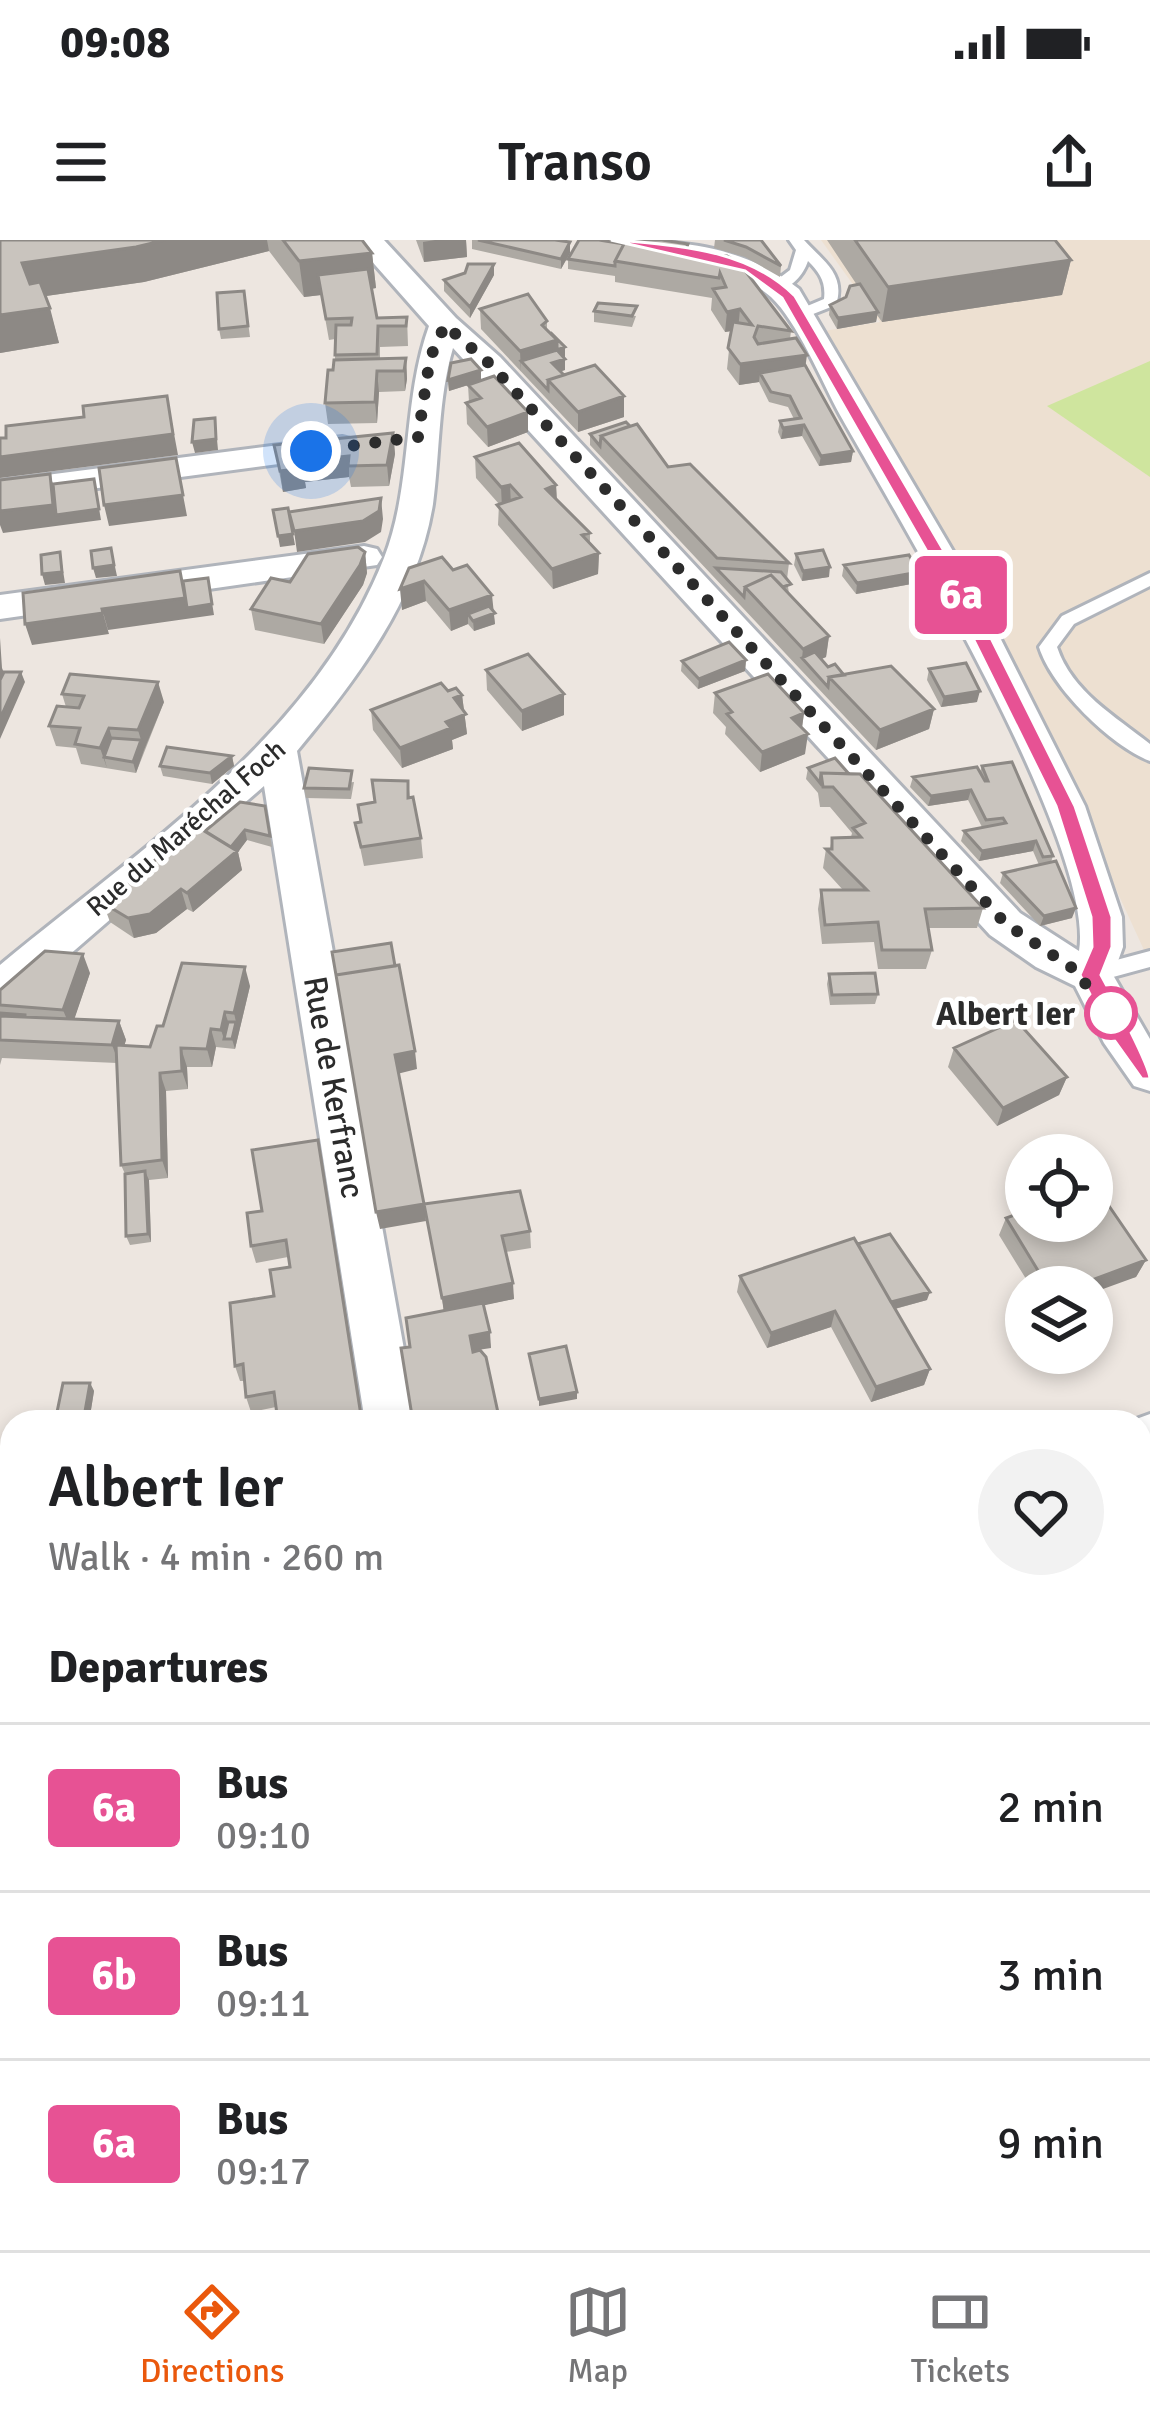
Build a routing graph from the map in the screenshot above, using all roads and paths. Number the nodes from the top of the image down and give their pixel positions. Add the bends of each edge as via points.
1 (617, 240) edge
2 (370, 241) edge
3 (799, 245) edge
4 (788, 301) junction
5 (445, 325) junction
6 (418, 437) junction
7 (0, 491) edge
8 (405, 552) junction
9 (1150, 579) edge
10 (0, 607) edge
11 (278, 752) junction
12 (1150, 754) edge
13 (1150, 959) edge
14 (1091, 975) junction
15 (0, 989) edge
16 (1150, 1073) edge
17 (389, 1410) edge

1 - 4 street via 750,268
2 - 5 street
3 - 4 lane
3 - 4 lane via 829,271 834,291 819,310
4 - 14 street via 959,592 1065,806 1101,917 1102,947
5 - 6 street, Rue du Maréchal Foch
5 - 14 street via 490,364 1006,924
6 - 7 street
6 - 8 street, Rue du Maréchal Foch
8 - 10 street
8 - 11 street, Rue du Maréchal Foch via 380,609
9 - 12 lane via 1068,620 1048,647 1060,676
11 - 15 street, Rue du Maréchal Foch
11 - 17 street, Rue de Kerfranc
13 - 14 lane
14 - 16 street

